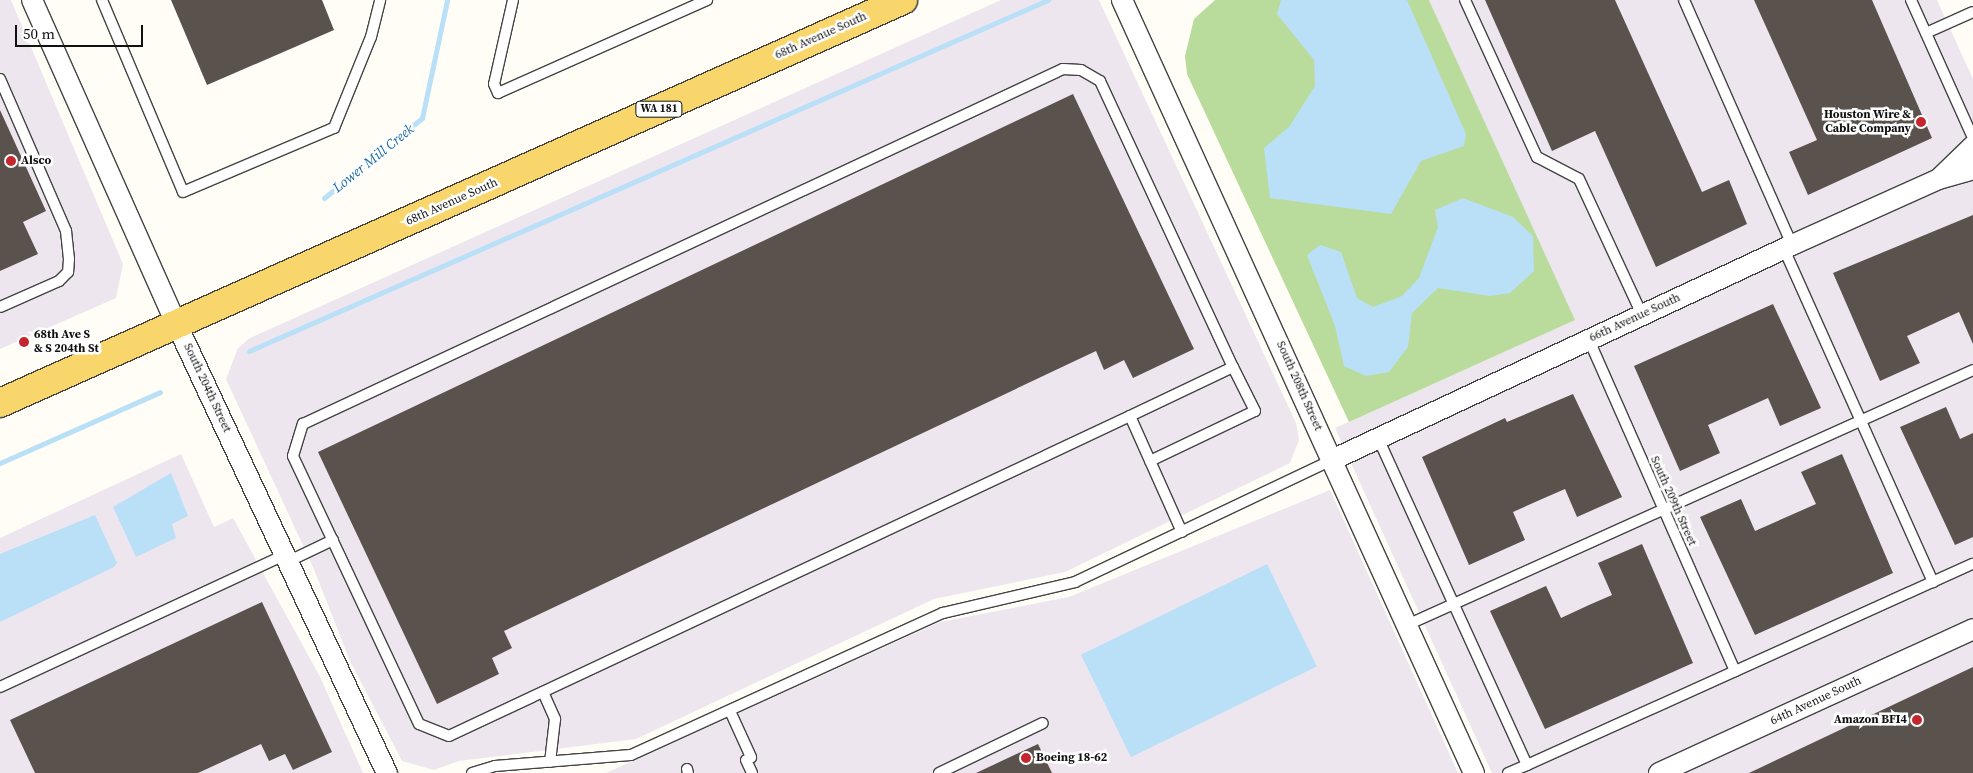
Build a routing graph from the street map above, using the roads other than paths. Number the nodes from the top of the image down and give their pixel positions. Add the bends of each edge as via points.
1 (32, 0) edge
2 (102, 0) edge
3 (380, 0) edge
4 (513, 0) edge
5 (707, 0) edge
6 (903, 0) edge
7 (1122, 0) edge
8 (1465, 0) edge
9 (1684, 0) edge
10 (1911, 0) edge
11 (1973, 12) edge
12 (1926, 33) junction
13 (0, 79) edge
14 (1973, 138) edge
15 (1973, 146) edge
16 (1973, 169) edge
17 (1939, 179) junction
18 (1788, 247) junction
19 (0, 307) edge
20 (1642, 316) junction
21 (177, 325) junction
22 (1589, 340) junction
23 (1233, 367) junction
24 (1973, 370) edge
25 (0, 403) edge
26 (1130, 416) junction
27 (1860, 420) junction
28 (1378, 438) junction
29 (1332, 460) junction
30 (1150, 461) junction
31 (1664, 509) junction
32 (1182, 532) junction
33 (333, 540) junction
34 (286, 558) junction
35 (1973, 564) edge
36 (1933, 582) junction
37 (1452, 604) junction
38 (1407, 624) junction
39 (1973, 629) edge
40 (1736, 671) junction
41 (0, 687) edge
42 (543, 692) junction
43 (730, 711) junction
44 (1043, 723) dead end
45 (550, 762) junction
46 (1527, 765) junction
47 (387, 773) edge
48 (472, 773) edge
49 (752, 773) edge
50 (939, 773) edge
51 (1474, 773) edge
52 (1508, 773) edge
53 (1659, 773) edge

1 - 21 street, South 204th Street
2 - 3 lane via 183,192 334,128 372,37
4 - 5 lane via 494,84 498,93
6 - 21 main road, 68th Avenue South / WA 181
7 - 29 street, South 208th Street
8 - 20 lane via 1537,157 1579,179
9 - 18 lane
10 - 12 lane
11 - 12 lane
12 - 14 lane
13 - 19 lane via 66,231 69,259 68,272 59,281
15 - 17 street, 66th Avenue South
16 - 17 street, 66th Avenue South
17 - 18 street, 66th Avenue South
18 - 20 street, 66th Avenue South
18 - 27 lane
20 - 22 street, 66th Avenue South
21 - 25 main road, 68th Avenue South / WA 181
21 - 34 street, South 204th Street
22 - 28 street, 66th Avenue South
22 - 31 lane, South 209th Street
23 - 26 lane
23 - 30 lane via 1254,411
23 - 33 lane via 1100,81 1081,70 1063,69 303,424 293,456
24 - 27 lane
26 - 30 lane
26 - 42 lane
27 - 31 lane
27 - 36 lane
28 - 29 street, 66th Avenue South
28 - 37 lane
29 - 32 lane
29 - 38 street, South 208th Street
30 - 32 lane
31 - 37 lane
31 - 40 lane, South 209th Street
32 - 43 lane via 1075,582 944,613
33 - 34 lane
33 - 42 lane via 419,724 449,736
34 - 41 lane
34 - 47 street, South 204th Street
35 - 36 lane
36 - 40 lane
37 - 38 lane
37 - 46 lane
38 - 51 street, South 208th Street
39 - 53 street, 64th Avenue South
40 - 46 lane
42 - 45 lane via 555,719
43 - 45 lane via 632,755
43 - 49 lane
44 - 50 lane
45 - 48 lane
46 - 52 lane

